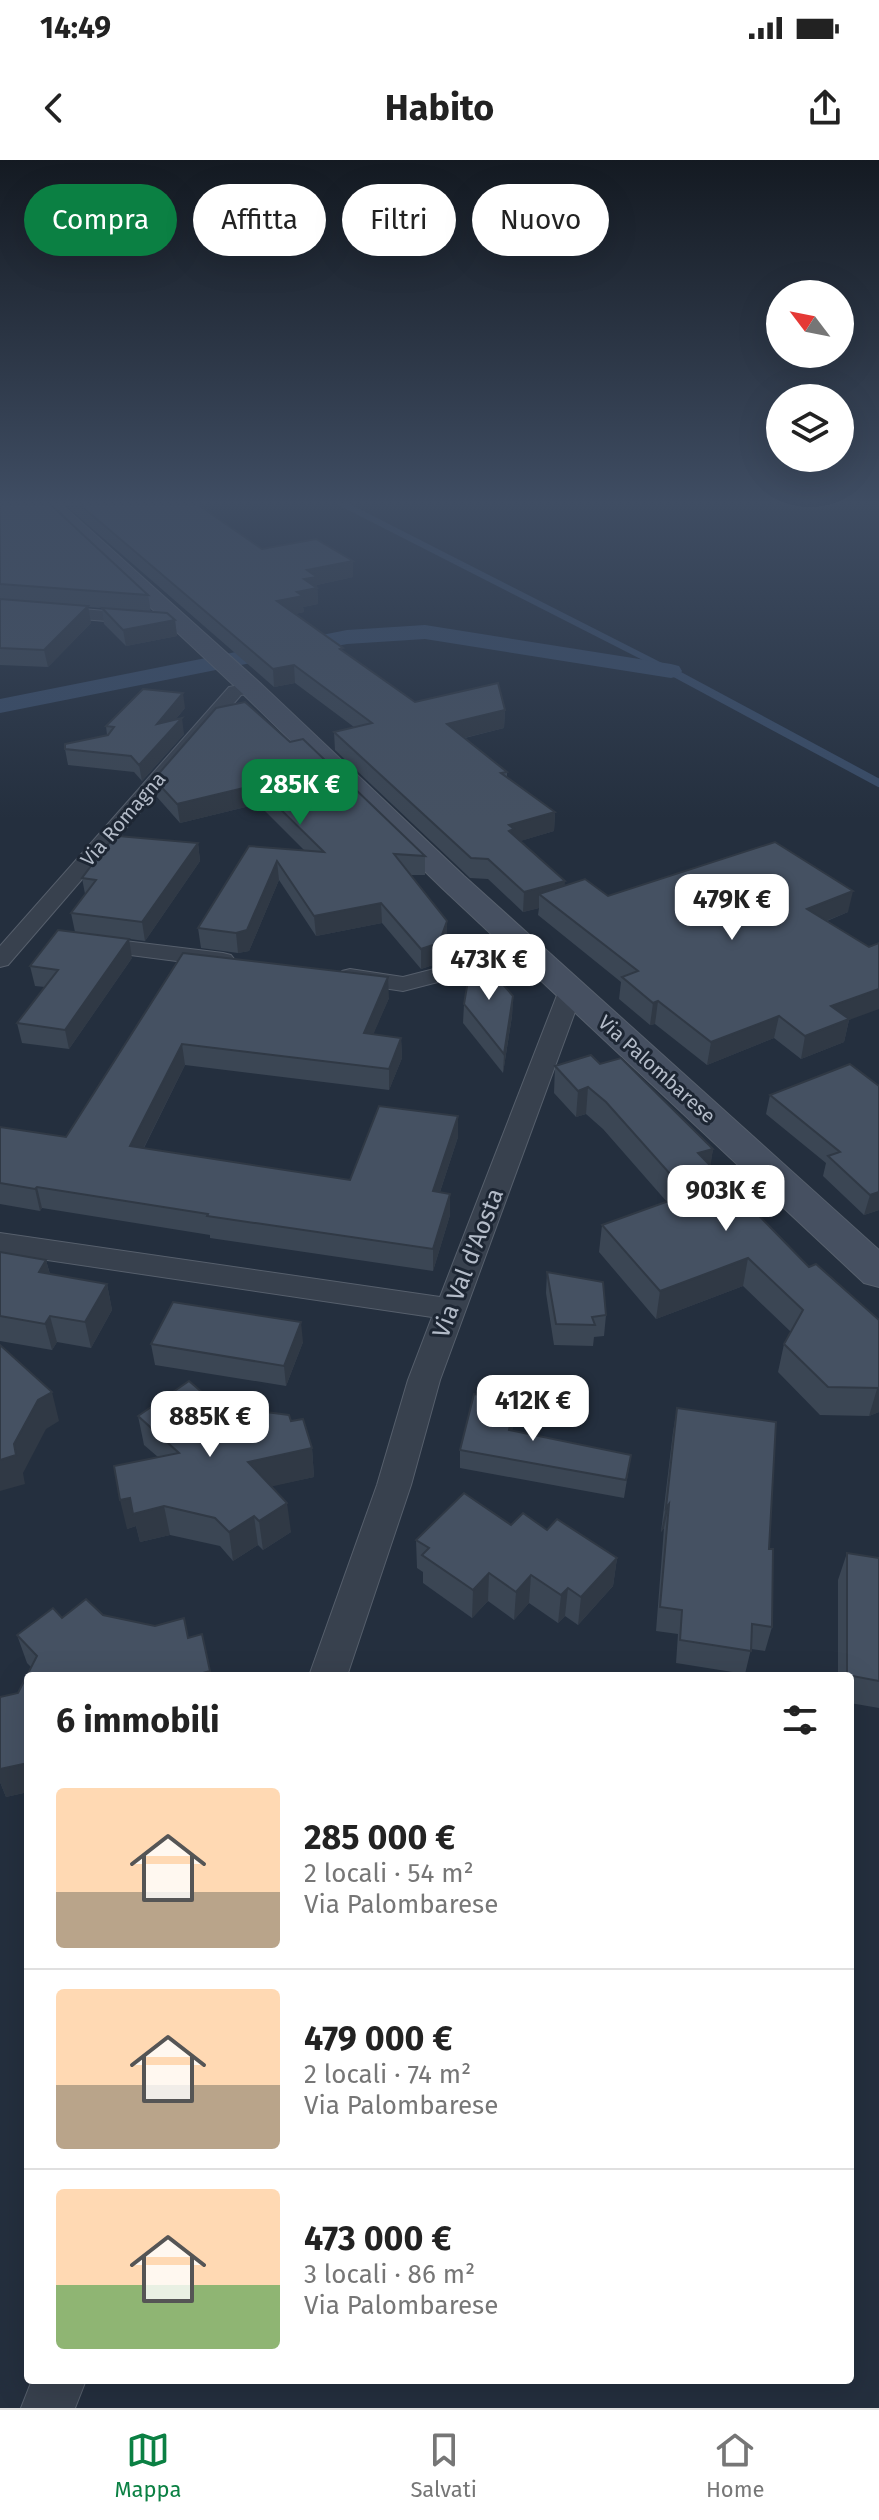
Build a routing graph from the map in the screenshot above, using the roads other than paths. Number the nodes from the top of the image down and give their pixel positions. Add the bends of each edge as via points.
1 (23, 609) edge
2 (165, 609) edge
3 (179, 622) junction
4 (233, 672) junction
5 (62, 940) edge
6 (531, 951) junction
7 (0, 960) edge
8 (244, 963) edge
9 (331, 974) edge
10 (571, 990) junction
11 (0, 1243) edge
12 (879, 1273) edge
13 (450, 1309) junction
14 (329, 1672) edge
15 (57, 2384) edge
16 (48, 2408) edge

1 - 3 street
2 - 3 main road, Via Palombarese
3 - 4 main road, Via Palombarese
4 - 6 main road, Via Palombarese
4 - 7 street, Via Romagna via 235,691
5 - 8 street
6 - 9 street via 403,984
6 - 10 main road, Via Palombarese
10 - 12 main road, Via Palombarese
10 - 13 street, Via Val d'Aosta
11 - 13 street
13 - 14 street, Via Val d'Aosta
15 - 16 street

